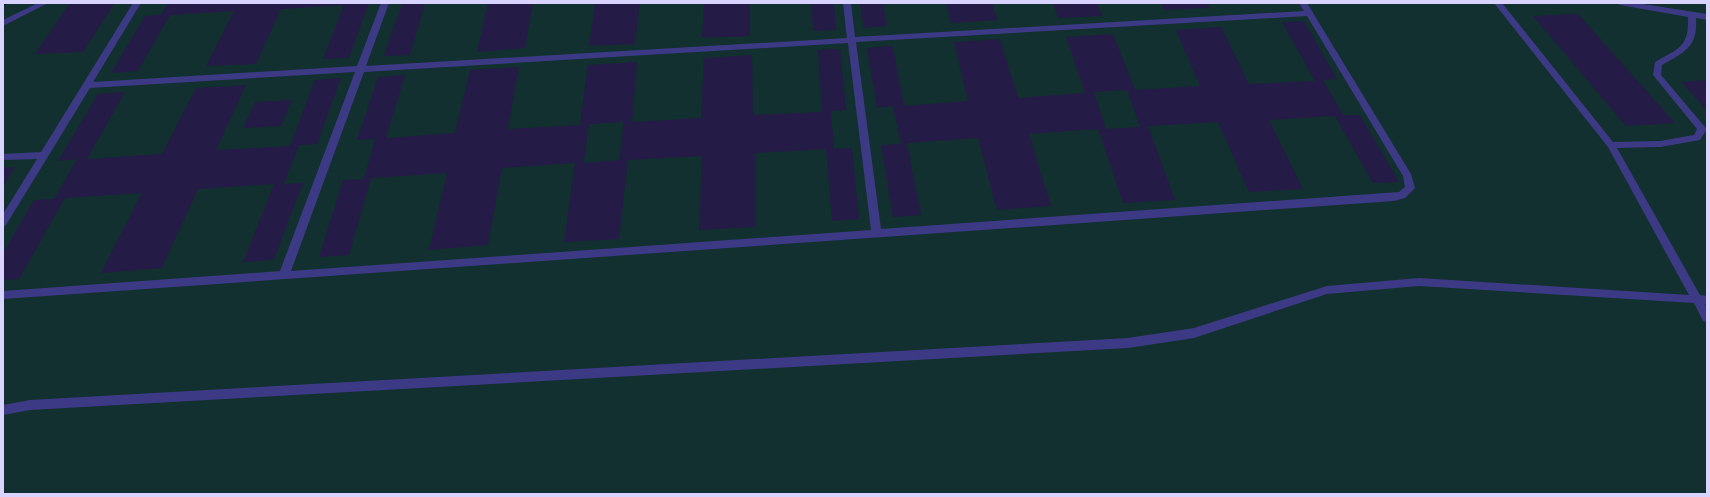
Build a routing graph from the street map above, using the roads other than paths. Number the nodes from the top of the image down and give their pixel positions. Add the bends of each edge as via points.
1 (44, 3) edge
2 (137, 3) edge
3 (385, 3) edge
4 (847, 3) edge
5 (1303, 3) edge
6 (1498, 3) edge
7 (1620, 3) edge
8 (1309, 12) junction
9 (1692, 14) junction
10 (1707, 17) edge
11 (3, 22) edge
12 (852, 39) junction
13 (361, 68) junction
14 (87, 85) junction
15 (1611, 145) junction
16 (44, 155) junction
17 (3, 157) edge
18 (3, 222) edge
19 (876, 232) junction
20 (284, 275) junction
21 (3, 295) edge
22 (1696, 299) junction
23 (1707, 300) edge
24 (1707, 318) edge
25 (3, 410) edge

1 - 11 lane
2 - 14 lane
3 - 13 lane
4 - 12 lane
5 - 8 lane
6 - 15 lane
7 - 9 lane
8 - 12 lane
8 - 19 lane via 1408,176 1410,188 1402,195
9 - 10 lane
9 - 15 lane via 1694,32 1688,47 1658,64 1657,76 1702,129 1697,138 1660,144
12 - 13 lane
12 - 19 lane
13 - 14 lane
13 - 20 lane
14 - 16 lane
15 - 22 lane
16 - 17 lane
16 - 18 lane
19 - 20 lane
20 - 21 lane
22 - 23 lane
22 - 24 lane
22 - 25 lane via 1419,282 1327,290 1194,333 1128,343 38,404

